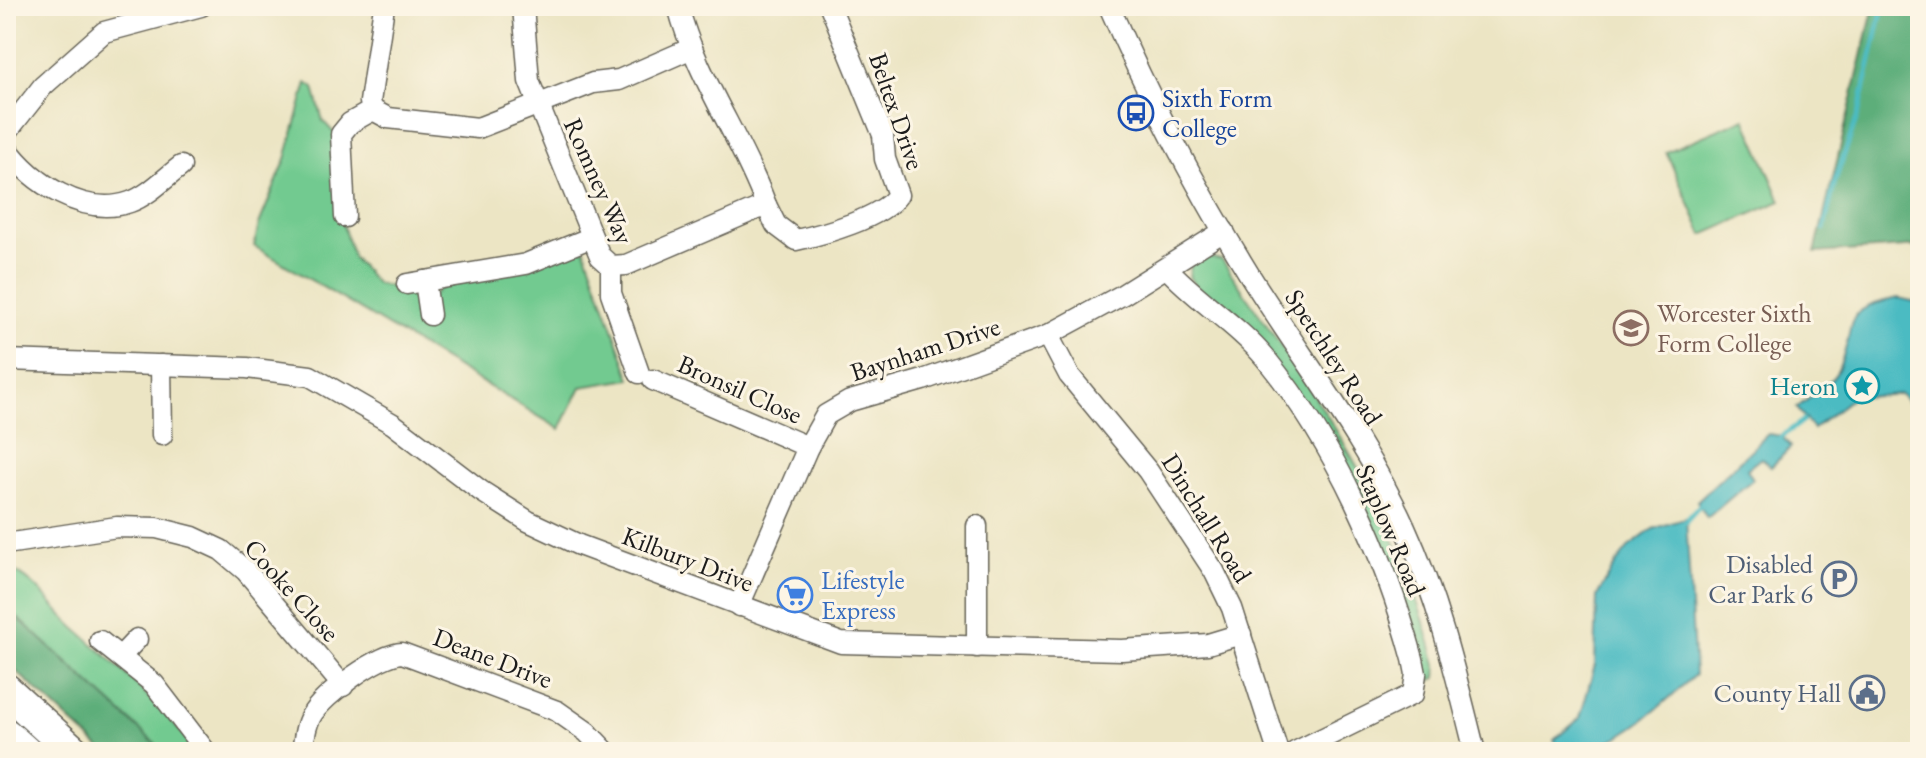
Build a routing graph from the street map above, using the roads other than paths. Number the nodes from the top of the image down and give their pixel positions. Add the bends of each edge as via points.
1 (201, 6) edge
2 (384, 6) edge
3 (523, 6) edge
4 (678, 6) edge
5 (830, 6) edge
6 (1109, 6) edge
7 (692, 48) junction
8 (537, 106) junction
9 (373, 110) junction
10 (6, 133) edge
11 (6, 147) edge
12 (181, 166) dead end
13 (766, 205) junction
14 (345, 217) dead end
15 (1224, 231) junction
16 (592, 237) junction
17 (611, 266) junction
18 (1167, 268) junction
19 (430, 315) dead end
20 (1048, 335) junction
21 (6, 360) edge
22 (161, 365) junction
23 (646, 376) joint
24 (162, 435) dead end
25 (808, 447) junction
26 (977, 526) dead end
27 (6, 544) edge
28 (739, 606) junction
29 (1241, 634) junction
30 (137, 639) dead end
31 (100, 641) dead end
32 (977, 647) junction
33 (121, 656) junction
34 (343, 686) junction
35 (6, 690) edge
36 (6, 735) edge
37 (25, 752) edge
38 (74, 752) edge
39 (206, 752) edge
40 (302, 752) edge
41 (606, 752) edge
42 (1278, 752) edge
43 (1295, 752) edge
44 (1475, 752) edge

1 - 10 street via 104,32 43,86
2 - 9 street
3 - 8 street, Romney Way via 525,60
4 - 7 street
5 - 13 street, Beltex Drive via 883,135 898,195 890,205 796,240 776,225
6 - 15 street, Spetchley Road via 1149,96
7 - 8 street via 619,80 593,83
7 - 13 street
8 - 9 street via 465,129 388,118
8 - 16 street, Romney Way
9 - 14 street via 341,134
11 - 12 street via 44,185 101,205 144,195
13 - 17 street via 626,265
15 - 18 street, Baynham Drive
15 - 44 street, Spetchley Road via 1348,422 1404,525 1449,647
16 - 17 street, Romney Way
16 - 19 street via 526,264 416,283
17 - 23 street, Romney Way via 611,293
18 - 20 street, Baynham Drive
18 - 43 street, Staplow Road via 1265,358 1330,456 1364,520 1413,659 1413,694
20 - 25 street, Baynham Drive via 837,407 826,415
20 - 29 street, Dinchall Road via 1088,401 1174,509 1214,571
21 - 22 street, Kilbury Drive
22 - 24 street
22 - 28 street, Kilbury Drive via 310,376 393,424 528,521
23 - 25 street, Bronsil Close
25 - 28 street, Baynham Drive
26 - 32 street
27 - 34 street, Cooke Close via 117,527 157,528 193,537 221,550 246,571
28 - 32 street, Kilbury Drive via 841,643
29 - 32 street, Kilbury Drive via 1208,644 1122,650
29 - 42 street, Dinchall Road
30 - 33 street
31 - 33 street
33 - 39 street via 154,684
34 - 40 street, Deane Drive via 311,715
34 - 41 street, Deane Drive via 387,654 412,654 557,711
35 - 38 highway
36 - 37 highway

